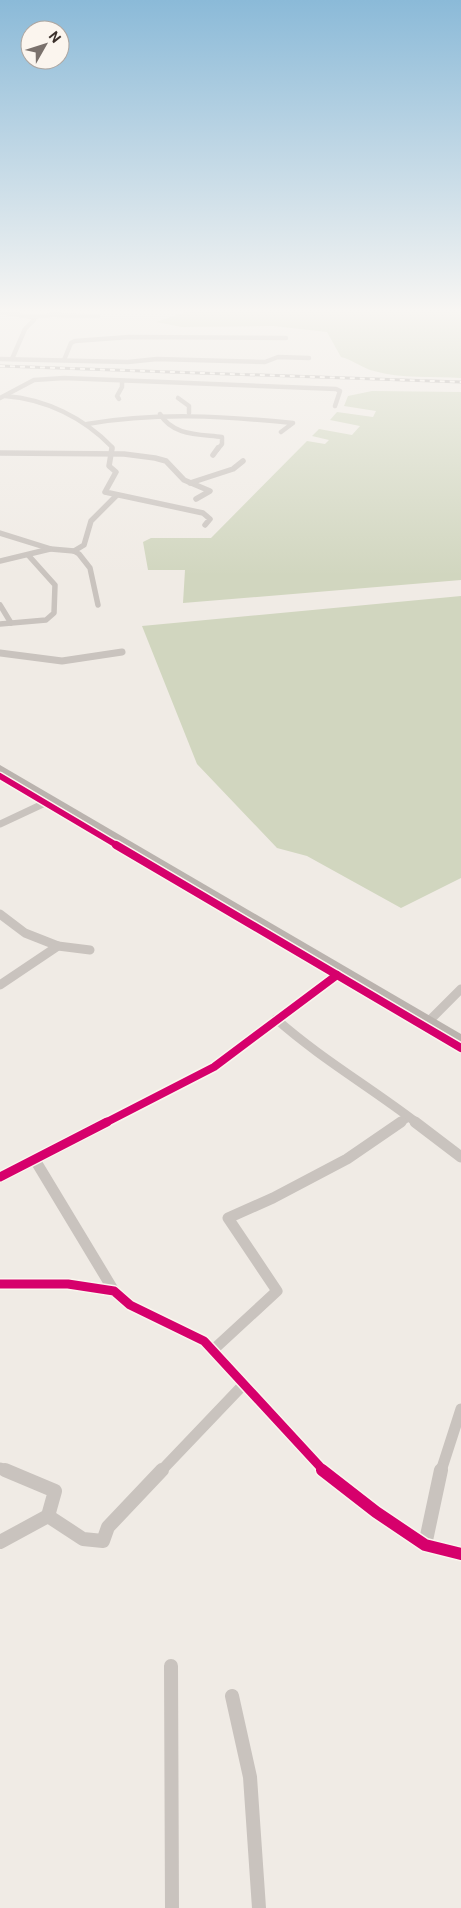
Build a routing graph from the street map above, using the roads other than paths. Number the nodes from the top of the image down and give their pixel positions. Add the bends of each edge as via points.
1 (20, 398) edge
2 (178, 398) dead end
3 (338, 398) edge
4 (335, 406) dead end
5 (189, 413) junction
6 (160, 414) junction
7 (87, 424) junction
8 (281, 432) dead end
9 (0, 453) edge
10 (111, 454) junction
11 (213, 455) dead end
12 (243, 461) dead end
13 (190, 483) junction
14 (117, 495) junction
15 (196, 499) dead end
16 (205, 525) dead end
17 (0, 533) edge
18 (51, 549) junction
19 (74, 551) junction
20 (29, 556) junction
21 (0, 561) edge
22 (0, 605) edge
23 (98, 605) dead end
24 (11, 623) junction
25 (0, 624) edge
26 (122, 652) dead end
27 (0, 654) edge
28 (0, 768) edge
29 (0, 776) edge
30 (45, 803) junction
31 (0, 824) edge
32 (0, 914) edge
33 (58, 946) junction
34 (90, 950) dead end
35 (337, 975) junction
36 (0, 985) edge
37 (461, 989) edge
38 (276, 1019) junction
39 (429, 1021) junction
40 (461, 1040) edge
41 (461, 1048) edge
42 (408, 1117) junction
43 (461, 1157) edge
44 (35, 1160) junction
45 (0, 1178) edge
46 (0, 1284) edge
47 (114, 1291) junction
48 (213, 1350) junction
49 (244, 1384) junction
50 (461, 1409) edge
51 (0, 1468) edge
52 (48, 1516) junction
53 (0, 1542) edge
54 (425, 1545) junction
55 (461, 1554) edge
56 (171, 1666) dead end
57 (232, 1696) dead end
58 (172, 1908) edge
59 (259, 1908) edge

1 - 7 street via 41,403
2 - 5 street via 189,406
3 - 4 street
5 - 6 street
5 - 8 street via 293,423
6 - 7 street
6 - 11 street via 166,424 178,431 222,437 222,444
7 - 10 street via 106,439 112,447
9 - 10 street
10 - 13 street via 163,460
10 - 14 street via 109,466 116,472 104,490
12 - 13 street via 233,469
13 - 15 street via 210,491
14 - 16 street via 203,513 210,519
14 - 19 street via 91,521 84,545
17 - 18 street
18 - 19 street
18 - 20 street
19 - 23 street via 90,568
20 - 21 street
20 - 24 street via 55,585 54,613 46,620
22 - 24 street
24 - 25 street
26 - 27 street via 62,661
28 - 39 main road
29 - 30 street
30 - 31 street
30 - 35 street
32 - 33 street via 25,933
33 - 34 street
33 - 36 street
35 - 38 street
35 - 41 street
37 - 39 street
38 - 42 street via 305,1045
38 - 44 street via 214,1067
39 - 40 main road
42 - 43 street
42 - 48 street via 347,1159 228,1218 277,1291
44 - 45 street
44 - 47 street
46 - 47 street via 68,1284
47 - 48 street via 130,1305 204,1341
48 - 49 street
49 - 52 street via 108,1527 103,1541 83,1539
49 - 54 street via 321,1469
50 - 54 street via 437,1483
51 - 52 street via 55,1492
52 - 53 street
54 - 55 street
56 - 58 street
57 - 59 street via 250,1777

